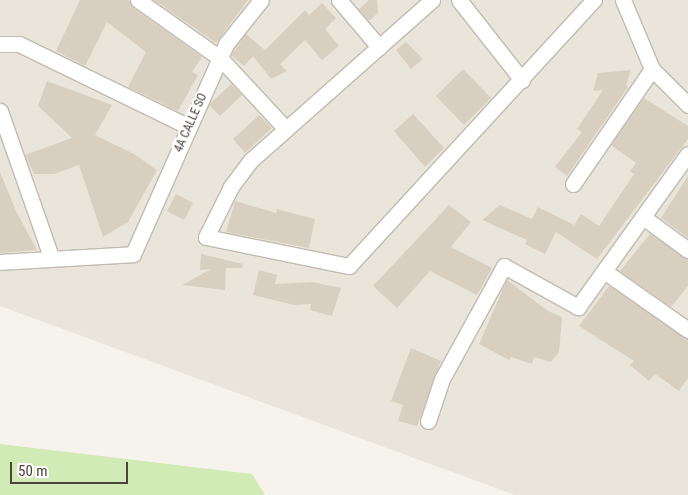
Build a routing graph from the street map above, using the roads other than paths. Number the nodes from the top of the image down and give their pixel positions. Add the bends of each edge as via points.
1 (138, 0) edge
2 (261, 0) edge
3 (339, 0) edge
4 (432, 0) edge
5 (459, 0) edge
6 (594, 0) edge
7 (623, 0) edge
8 (0, 44) edge
9 (379, 47) junction
10 (220, 58) junction
11 (652, 69) junction
12 (522, 80) junction
13 (688, 106) edge
14 (0, 111) edge
15 (189, 127) junction
16 (286, 129) junction
17 (688, 154) edge
18 (573, 184) dead end
19 (643, 217) junction
20 (688, 250) edge
21 (51, 257) junction
22 (0, 262) edge
23 (604, 271) junction
24 (688, 330) edge
25 (428, 421) dead end

1 - 10 street
2 - 10 street, 4A CALLE SO via 235,30
3 - 9 street
4 - 9 street
5 - 12 street
6 - 12 street
7 - 11 street
8 - 15 street via 19,44
9 - 16 street
10 - 15 street, 4A CALLE SO
10 - 16 street via 244,80
11 - 13 street
11 - 18 street
12 - 16 street via 349,266 206,237 231,186 251,160
14 - 21 street
15 - 21 street, 4A CALLE SO via 132,254
17 - 19 street
19 - 20 street
19 - 23 street
21 - 22 street
23 - 24 street
23 - 25 street via 578,307 504,266 442,378

